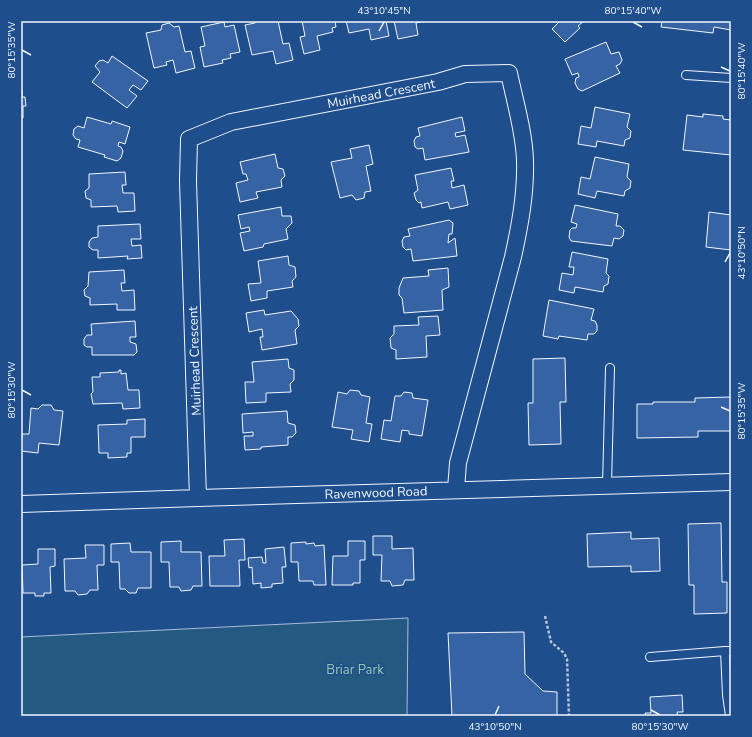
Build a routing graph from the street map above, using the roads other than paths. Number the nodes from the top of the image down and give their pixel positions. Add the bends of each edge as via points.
1 (686, 75) dead end
2 (731, 78) edge
3 (610, 368) dead end
4 (731, 482) edge
5 (607, 485) junction
6 (456, 490) junction
7 (198, 498) junction
8 (21, 504) edge
9 (728, 651) edge
10 (650, 657) dead end
11 (730, 716) edge

1 - 2 lane
3 - 5 lane
4 - 5 street, Ravenwood Road
5 - 6 street, Ravenwood Road
6 - 7 street, Ravenwood Road
6 - 7 street, Muirhead Crescent via 458,463 513,257 525,189 522,131 509,73 465,74 438,82 231,122 190,139 188,181
7 - 8 street, Ravenwood Road
9 - 10 lane
9 - 11 lane via 727,695

